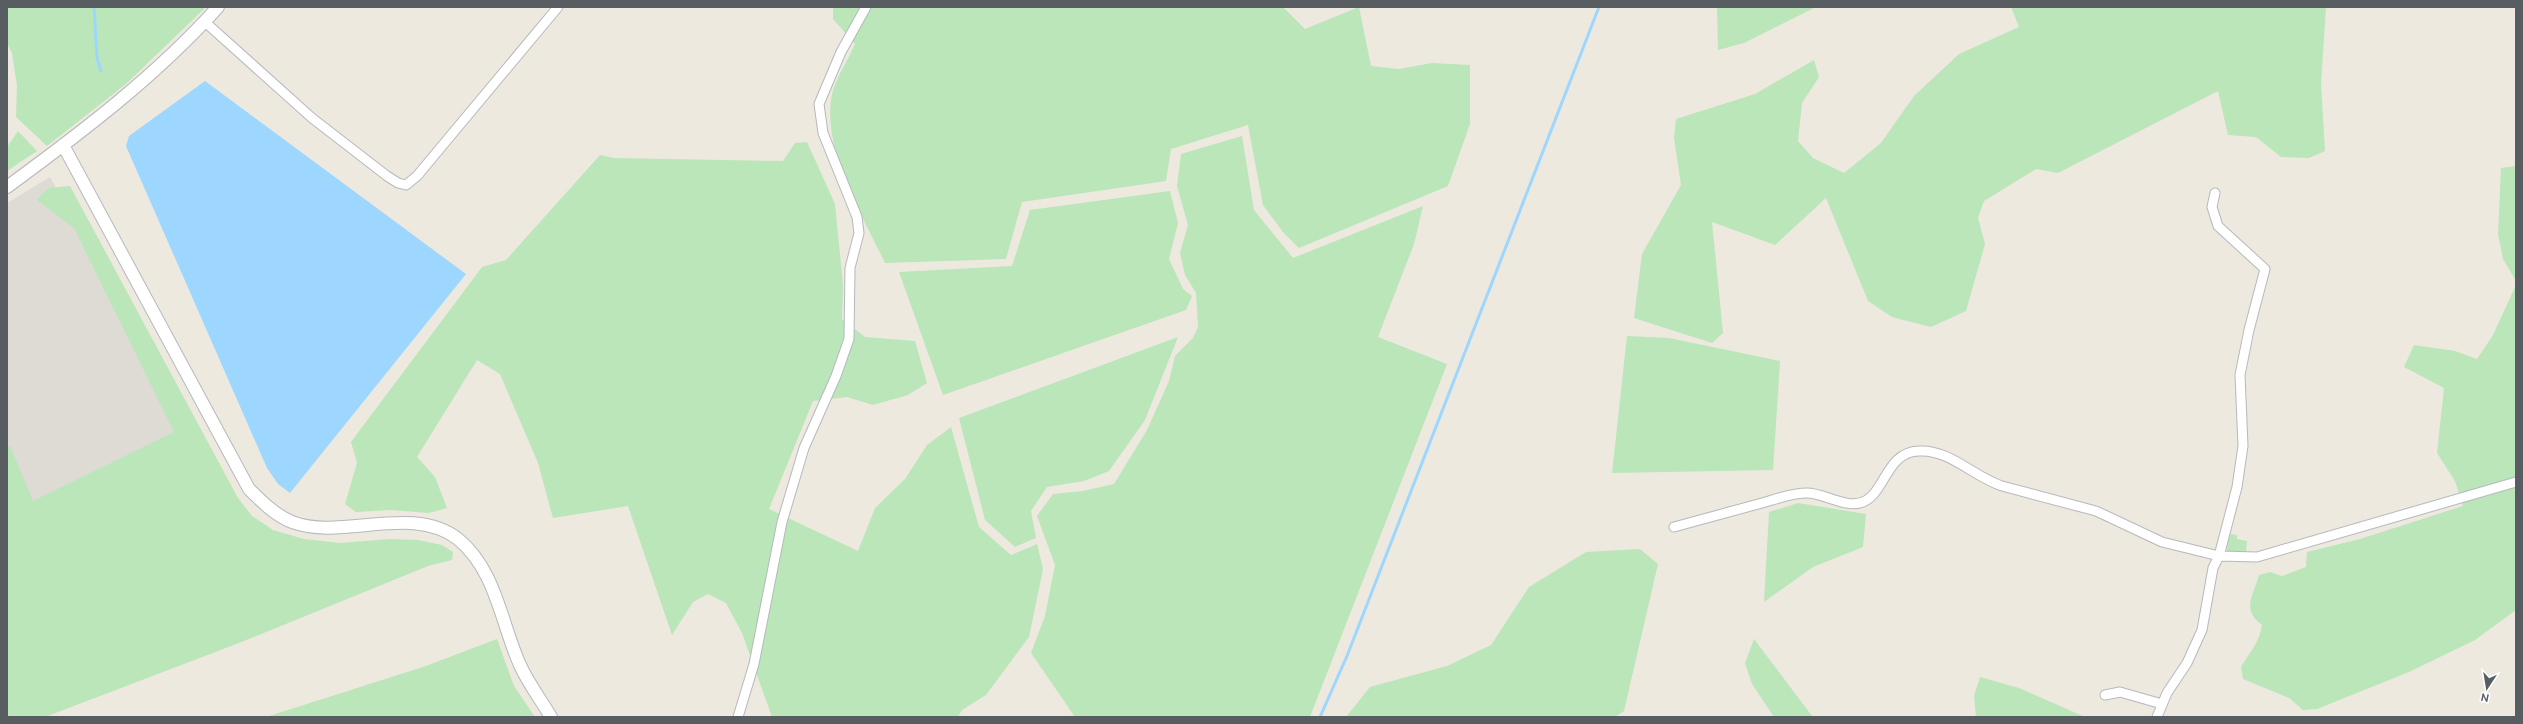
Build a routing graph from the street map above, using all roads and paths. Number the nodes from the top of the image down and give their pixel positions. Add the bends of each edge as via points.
1 (218, 7) edge
2 (558, 7) edge
3 (866, 7) edge
4 (205, 22) junction
5 (63, 146) junction
6 (7, 187) edge
7 (2215, 194) dead end
8 (2516, 482) edge
9 (1674, 527) dead end
10 (2219, 556) junction
11 (2105, 695) dead end
12 (2162, 704) junction
13 (551, 717) edge
14 (738, 717) edge
15 (2157, 717) edge

1 - 4 street
2 - 4 street via 417,176 406,185 387,176 312,118
3 - 14 street via 840,52 819,104 823,133 857,217 859,233 850,268 849,339 836,376 804,448 782,522 754,664
4 - 5 street via 132,91
5 - 6 street
5 - 13 street via 249,489 268,508 292,522 314,528 386,522 439,528 457,539 484,570 496,596 520,666
7 - 10 street via 2212,208 2218,226 2266,269 2240,375 2242,446 2237,487
8 - 10 street via 2257,557
9 - 10 street via 1807,493 1848,503 1862,503 1871,497 1892,465 1904,455 1918,451 1938,452 1986,481 2096,511 2162,542
10 - 12 street via 2213,568 2202,630 2187,663
11 - 12 street via 2120,692
12 - 15 street

